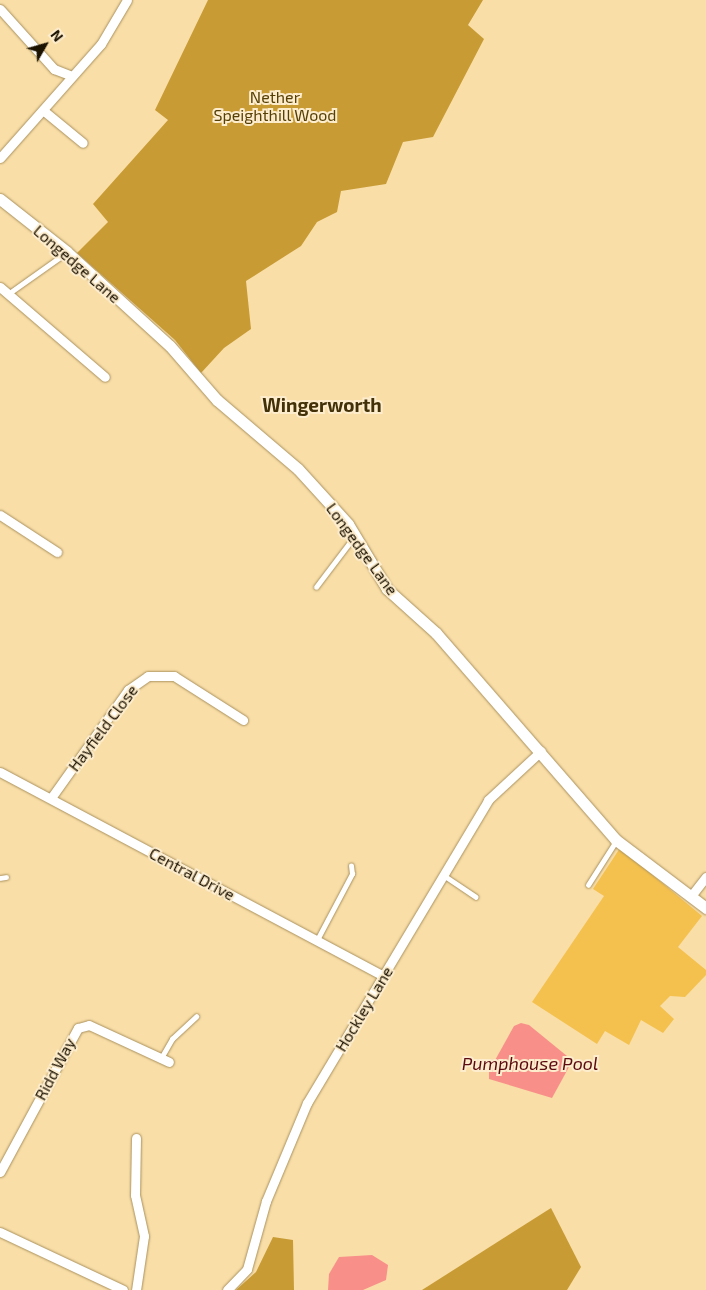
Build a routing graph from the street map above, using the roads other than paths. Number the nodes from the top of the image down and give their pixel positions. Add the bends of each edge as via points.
1 (127, 0) edge
2 (0, 9) edge
3 (70, 75) junction
4 (44, 111) junction
5 (83, 143) dead end
6 (0, 158) edge
7 (0, 199) edge
8 (67, 252) junction
9 (0, 287) edge
10 (8, 294) junction
11 (105, 377) dead end
12 (0, 515) edge
13 (355, 536) junction
14 (57, 552) dead end
15 (316, 588) dead end
16 (243, 720) dead end
17 (541, 751) junction
18 (0, 772) edge
19 (51, 798) junction
20 (616, 840) junction
21 (351, 866) dead end
22 (445, 876) junction
23 (6, 877) dead end
24 (706, 877) edge
25 (0, 878) edge
26 (588, 885) dead end
27 (691, 896) junction
28 (476, 897) dead end
29 (706, 908) edge
30 (317, 940) junction
31 (384, 976) junction
32 (196, 1017) dead end
33 (165, 1060) joint
34 (136, 1138) dead end
35 (0, 1172) edge
36 (0, 1232) edge
37 (123, 1290) edge
38 (136, 1290) edge
39 (227, 1290) edge

1 - 3 street via 101,44
2 - 3 street via 54,70
3 - 4 street
4 - 5 street
4 - 6 street
7 - 8 street, Longedge Lane
8 - 10 lane
8 - 13 street, Longedge Lane via 170,346 217,400 298,469
9 - 10 street
10 - 11 street
12 - 14 street
13 - 15 lane
13 - 17 street, Longedge Lane via 387,589 436,633
16 - 19 street, Hayfield Close via 174,676 148,676 128,690
17 - 20 street, Longedge Lane
17 - 22 street, Hockley Lane via 488,800
18 - 19 street, Central Drive
19 - 30 street, Central Drive
20 - 26 lane
20 - 27 street, Longedge Lane
21 - 30 lane via 352,874
22 - 28 lane
22 - 31 street, Hockley Lane
23 - 25 lane
24 - 27 street
27 - 29 street, Longedge Lane
30 - 31 street, Central Drive
31 - 39 street, Hockley Lane via 307,1103 266,1201 248,1269
32 - 33 lane via 172,1039
33 - 35 street, Ridd Way via 89,1025 78,1028
34 - 38 street via 135,1194 144,1236
36 - 37 street

